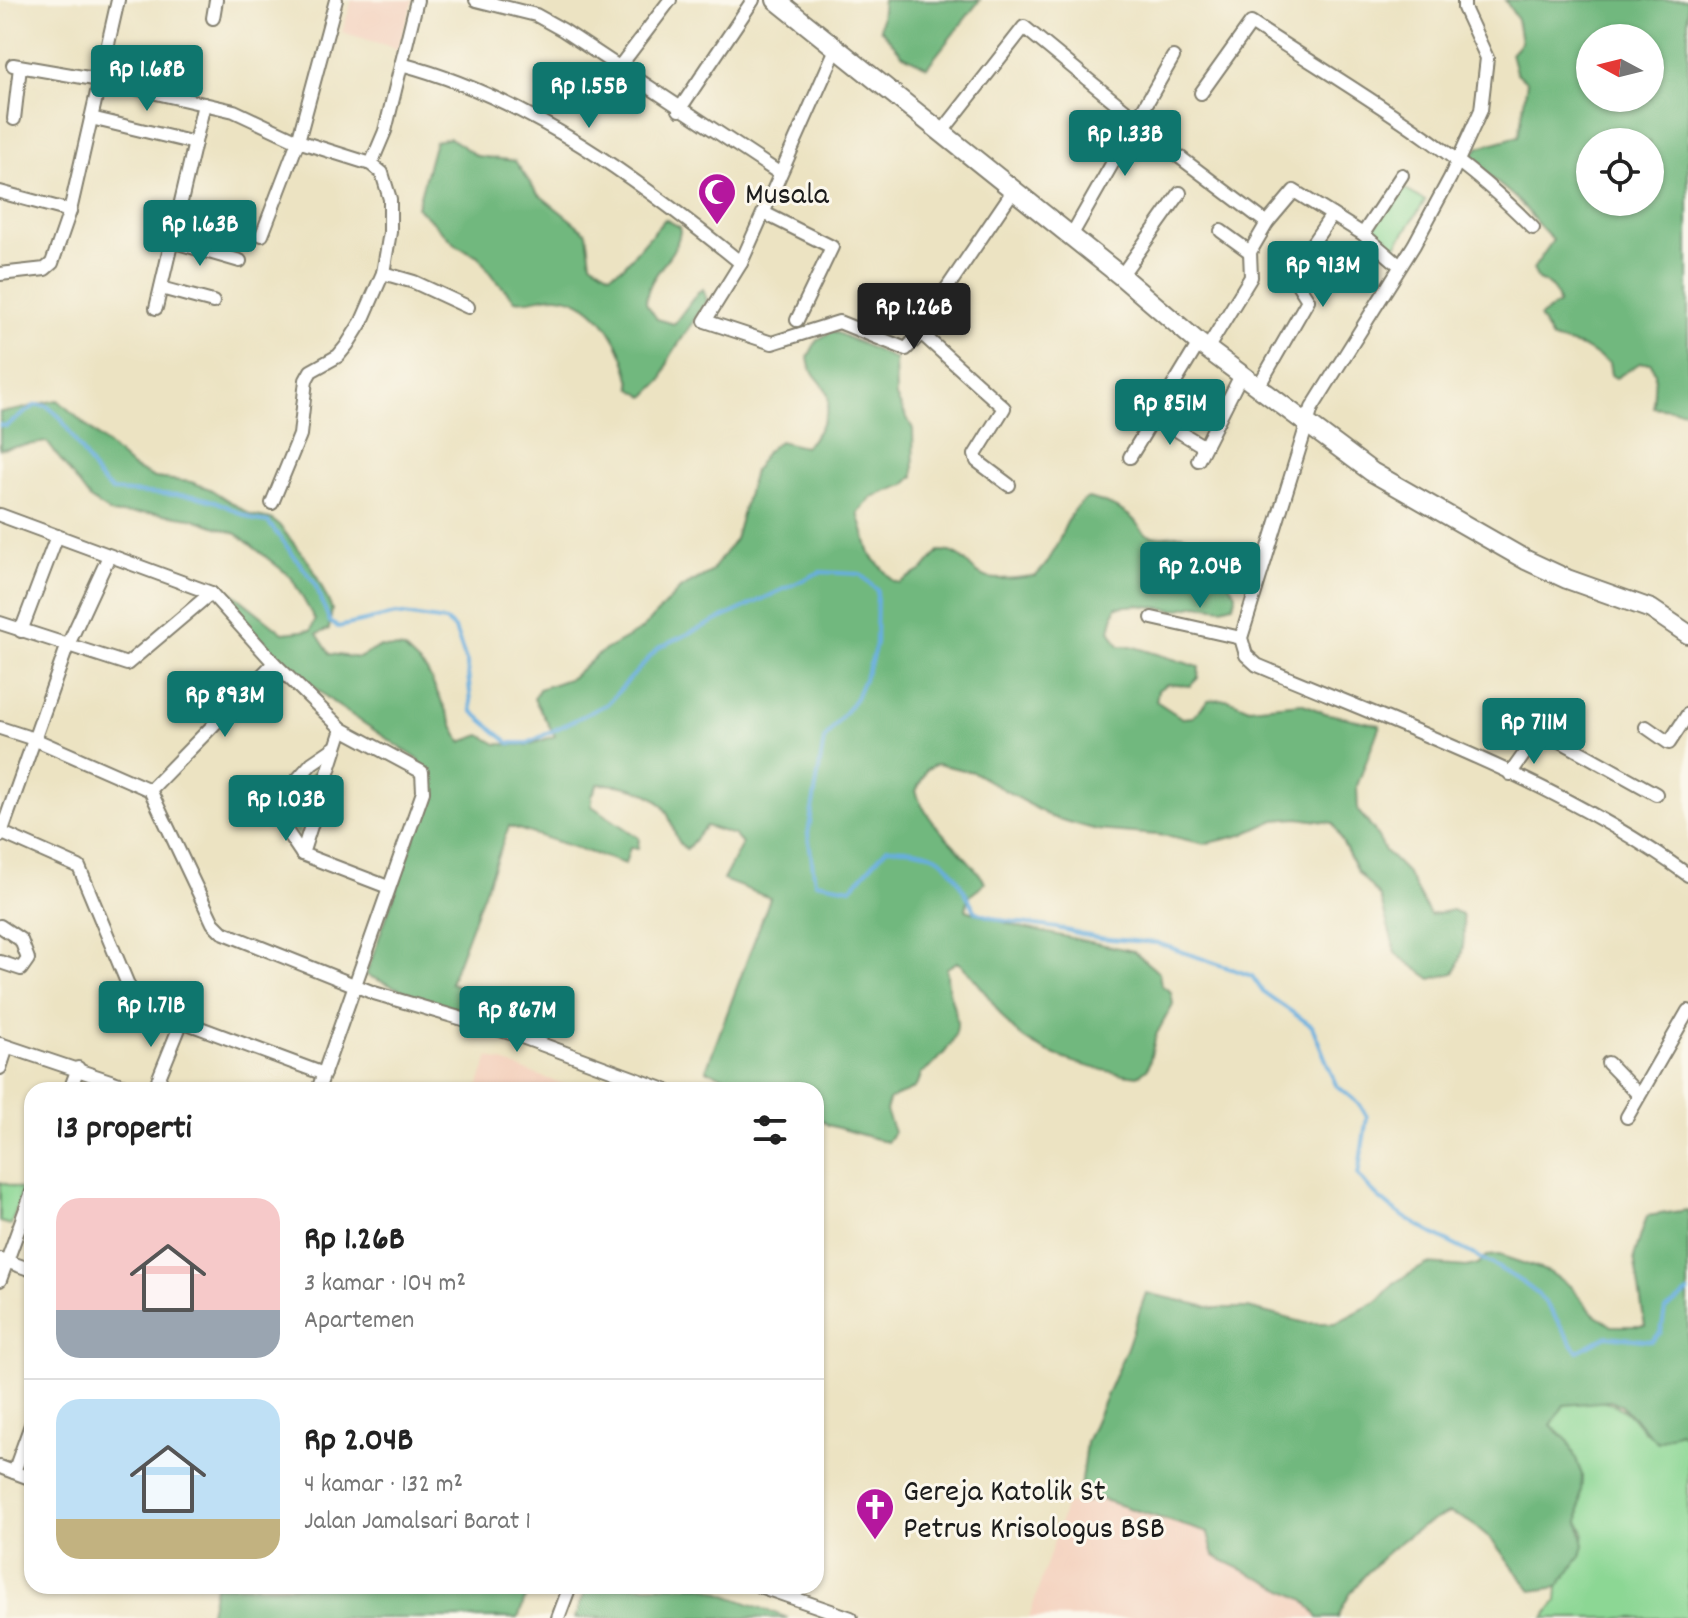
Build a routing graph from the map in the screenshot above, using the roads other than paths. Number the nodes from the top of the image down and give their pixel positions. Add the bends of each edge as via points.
1 (118, 0) edge
2 (216, 0) edge
3 (336, 0) edge
4 (417, 0) edge
5 (476, 0) edge
6 (670, 0) edge
7 (753, 0) edge
8 (776, 0) edge
9 (1464, 0) edge
10 (494, 2) edge
11 (213, 18) dead end
12 (836, 49) junction
13 (1173, 57) dead end
14 (401, 64) junction
15 (620, 66) junction
16 (100, 80) junction
17 (1201, 93) dead end
18 (204, 104) junction
19 (679, 110) junction
20 (91, 118) junction
21 (14, 119) dead end
22 (1137, 120) junction
23 (941, 133) junction
24 (298, 141) junction
25 (195, 143) junction
26 (1457, 160) junction
27 (371, 164) junction
28 (779, 173) junction
29 (1402, 175) dead end
30 (1013, 191) junction
31 (0, 192) edge
32 (1180, 193) dead end
33 (70, 211) junction
34 (764, 213) junction
35 (1332, 215) junction
36 (1267, 223) junction
37 (1533, 228) dead end
38 (1221, 231) dead end
39 (1363, 234) junction
40 (262, 235) dead end
41 (1071, 236) junction
42 (171, 241) junction
43 (1250, 252) junction
44 (240, 261) dead end
45 (741, 263) junction
46 (1399, 265) junction
47 (383, 273) junction
48 (0, 274) edge
49 (1121, 276) junction
50 (161, 288) junction
51 (213, 302) dead end
52 (468, 307) dead end
53 (156, 308) dead end
54 (797, 320) dead end
55 (921, 333) junction
56 (1203, 346) junction
57 (1241, 375) junction
58 (1258, 387) junction
59 (1155, 417) junction
60 (1307, 426) junction
61 (1203, 446) junction
62 (1130, 457) dead end
63 (1198, 460) dead end
64 (1009, 485) dead end
65 (272, 503) dead end
66 (0, 515) edge
67 (57, 536) junction
68 (109, 556) junction
69 (211, 593) junction
70 (1152, 618) dead end
71 (0, 623) edge
72 (21, 631) junction
73 (1688, 634) edge
74 (1241, 638) junction
75 (67, 647) junction
76 (274, 663) junction
77 (1688, 714) edge
78 (1646, 727) dead end
79 (0, 728) edge
80 (342, 729) junction
81 (34, 739) junction
82 (334, 748) junction
83 (1510, 774) junction
84 (150, 790) junction
85 (1656, 794) dead end
86 (0, 833) edge
87 (302, 854) junction
88 (1688, 875) edge
89 (388, 887) junction
90 (0, 926) edge
91 (0, 962) edge
92 (355, 984) junction
93 (1688, 1011) edge
94 (182, 1021) junction
95 (4, 1046) edge
96 (1608, 1063) dead end
97 (0, 1068) edge
98 (78, 1068) junction
99 (324, 1074) junction
100 (73, 1082) edge
101 (116, 1082) edge
102 (157, 1082) edge
103 (321, 1082) edge
104 (643, 1082) edge
105 (1639, 1095) junction
106 (1627, 1117) dead end
107 (24, 1211) edge
108 (3, 1260) edge
109 (24, 1267) edge
110 (0, 1280) edge
111 (24, 1444) edge
112 (0, 1467) edge
113 (14, 1472) junction
114 (24, 1476) edge
115 (567, 1594) edge
116 (782, 1594) edge
117 (558, 1618) edge
118 (851, 1618) edge

1 - 16 street
2 - 11 street
3 - 24 street
4 - 14 street
5 - 10 street
6 - 15 street
7 - 19 street
8 - 12 main road
9 - 26 street via 1487,58 1481,110
10 - 15 street via 536,15
12 - 23 main road
12 - 28 street
13 - 22 street
14 - 27 street
14 - 45 street via 494,97 563,134 647,187
15 - 19 street
16 - 18 street
16 - 20 street
16 - 21 street via 16,66
17 - 26 street via 1251,23
18 - 24 street via 234,111
18 - 25 street
19 - 28 street
20 - 25 street
20 - 33 street
22 - 23 street via 1024,27
22 - 36 street
22 - 41 street
23 - 30 main road
24 - 27 street
24 - 40 street
25 - 42 street
26 - 37 street
26 - 46 street
27 - 47 street via 382,173 390,199
28 - 34 street
29 - 39 street
30 - 41 main road
30 - 55 street
31 - 33 street
32 - 49 street
33 - 48 street via 48,268
34 - 45 street
34 - 54 street via 832,248
35 - 36 street via 1294,191
35 - 39 street
35 - 58 street via 1294,270 1308,300
36 - 43 street
38 - 43 street
39 - 46 street
41 - 49 main road
42 - 44 street
42 - 50 street
43 - 56 street via 1251,277
45 - 55 street via 705,321 772,343 837,322 906,349
46 - 60 street via 1312,408
47 - 52 street
47 - 65 street via 347,345 306,380 300,435
49 - 56 main road
50 - 51 street
50 - 53 street
55 - 64 street via 1004,408 975,455
56 - 57 main road
56 - 59 street
57 - 58 main road
57 - 61 street
58 - 60 main road
59 - 61 street
59 - 62 street
60 - 73 main road via 1481,537 1567,579 1651,609
60 - 74 street
61 - 63 street
66 - 67 street
67 - 68 street
67 - 72 street
68 - 69 street
68 - 75 street
69 - 75 street via 129,663
69 - 76 street
70 - 74 street
71 - 72 street
72 - 75 street
74 - 83 street via 1246,655 1257,665
75 - 81 street
76 - 80 street
76 - 84 street
77 - 78 street via 1669,743
79 - 81 street
80 - 82 street
80 - 89 street via 422,772 424,778
81 - 84 street
81 - 86 street
82 - 87 street
82 - 87 street via 312,763 274,806
83 - 85 street via 1539,733 1548,734
83 - 88 street via 1647,845
84 - 92 street via 217,928
86 - 94 street via 78,866 134,1002
87 - 89 street
89 - 92 street
90 - 91 street via 21,940 28,959 21,969
92 - 99 street
92 - 104 street
93 - 105 street
94 - 99 street
94 - 102 street
95 - 97 street
95 - 98 street
96 - 105 street
98 - 100 street
98 - 101 street
99 - 103 street
105 - 106 street
107 - 108 street
108 - 109 street
108 - 110 street
111 - 113 street
112 - 113 street
113 - 114 street
115 - 117 street
116 - 118 street

